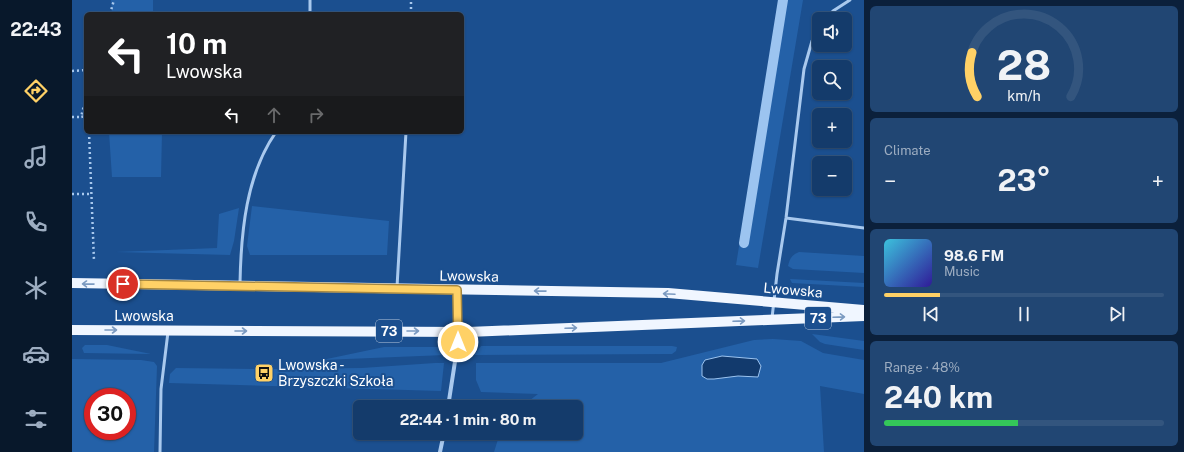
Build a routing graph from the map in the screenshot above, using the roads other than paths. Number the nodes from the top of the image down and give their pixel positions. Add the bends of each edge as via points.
1 (310, 0) edge
2 (850, 0) edge
3 (310, 12) edge
4 (832, 12) edge
5 (812, 41) edge
6 (275, 134) edge
7 (406, 134) edge
8 (786, 218) junction
9 (864, 228) edge
10 (72, 283) edge
11 (240, 286) junction
12 (397, 289) junction
13 (457, 290) junction
14 (773, 302) junction
15 (864, 310) edge
16 (864, 316) edge
17 (772, 320) junction
18 (72, 330) edge
19 (169, 330) junction
20 (458, 332) junction
21 (449, 400) edge
22 (443, 440) edge
23 (160, 452) edge
24 (440, 452) edge

1 - 3 lane
2 - 4 lane
5 - 8 lane via 804,69
6 - 11 lane via 261,157 242,232
7 - 12 lane
8 - 9 lane
8 - 14 lane
11 -> 10 main road, Lwowska / 73
11 - 12 main road, Lwowska / 73
12 - 13 main road, Lwowska / 73
14 -> 13 main road, Lwowska / 73 via 668,293
13 - 20 street
14 - 15 main road, Lwowska / 73
14 - 17 lane
17 -> 16 main road, Lwowska / 73
20 -> 17 main road, Lwowska / 73
18 -> 19 main road, Lwowska / 73
19 -> 20 main road, Lwowska / 73
19 - 23 lane via 162,390
20 - 21 street
22 - 24 street

